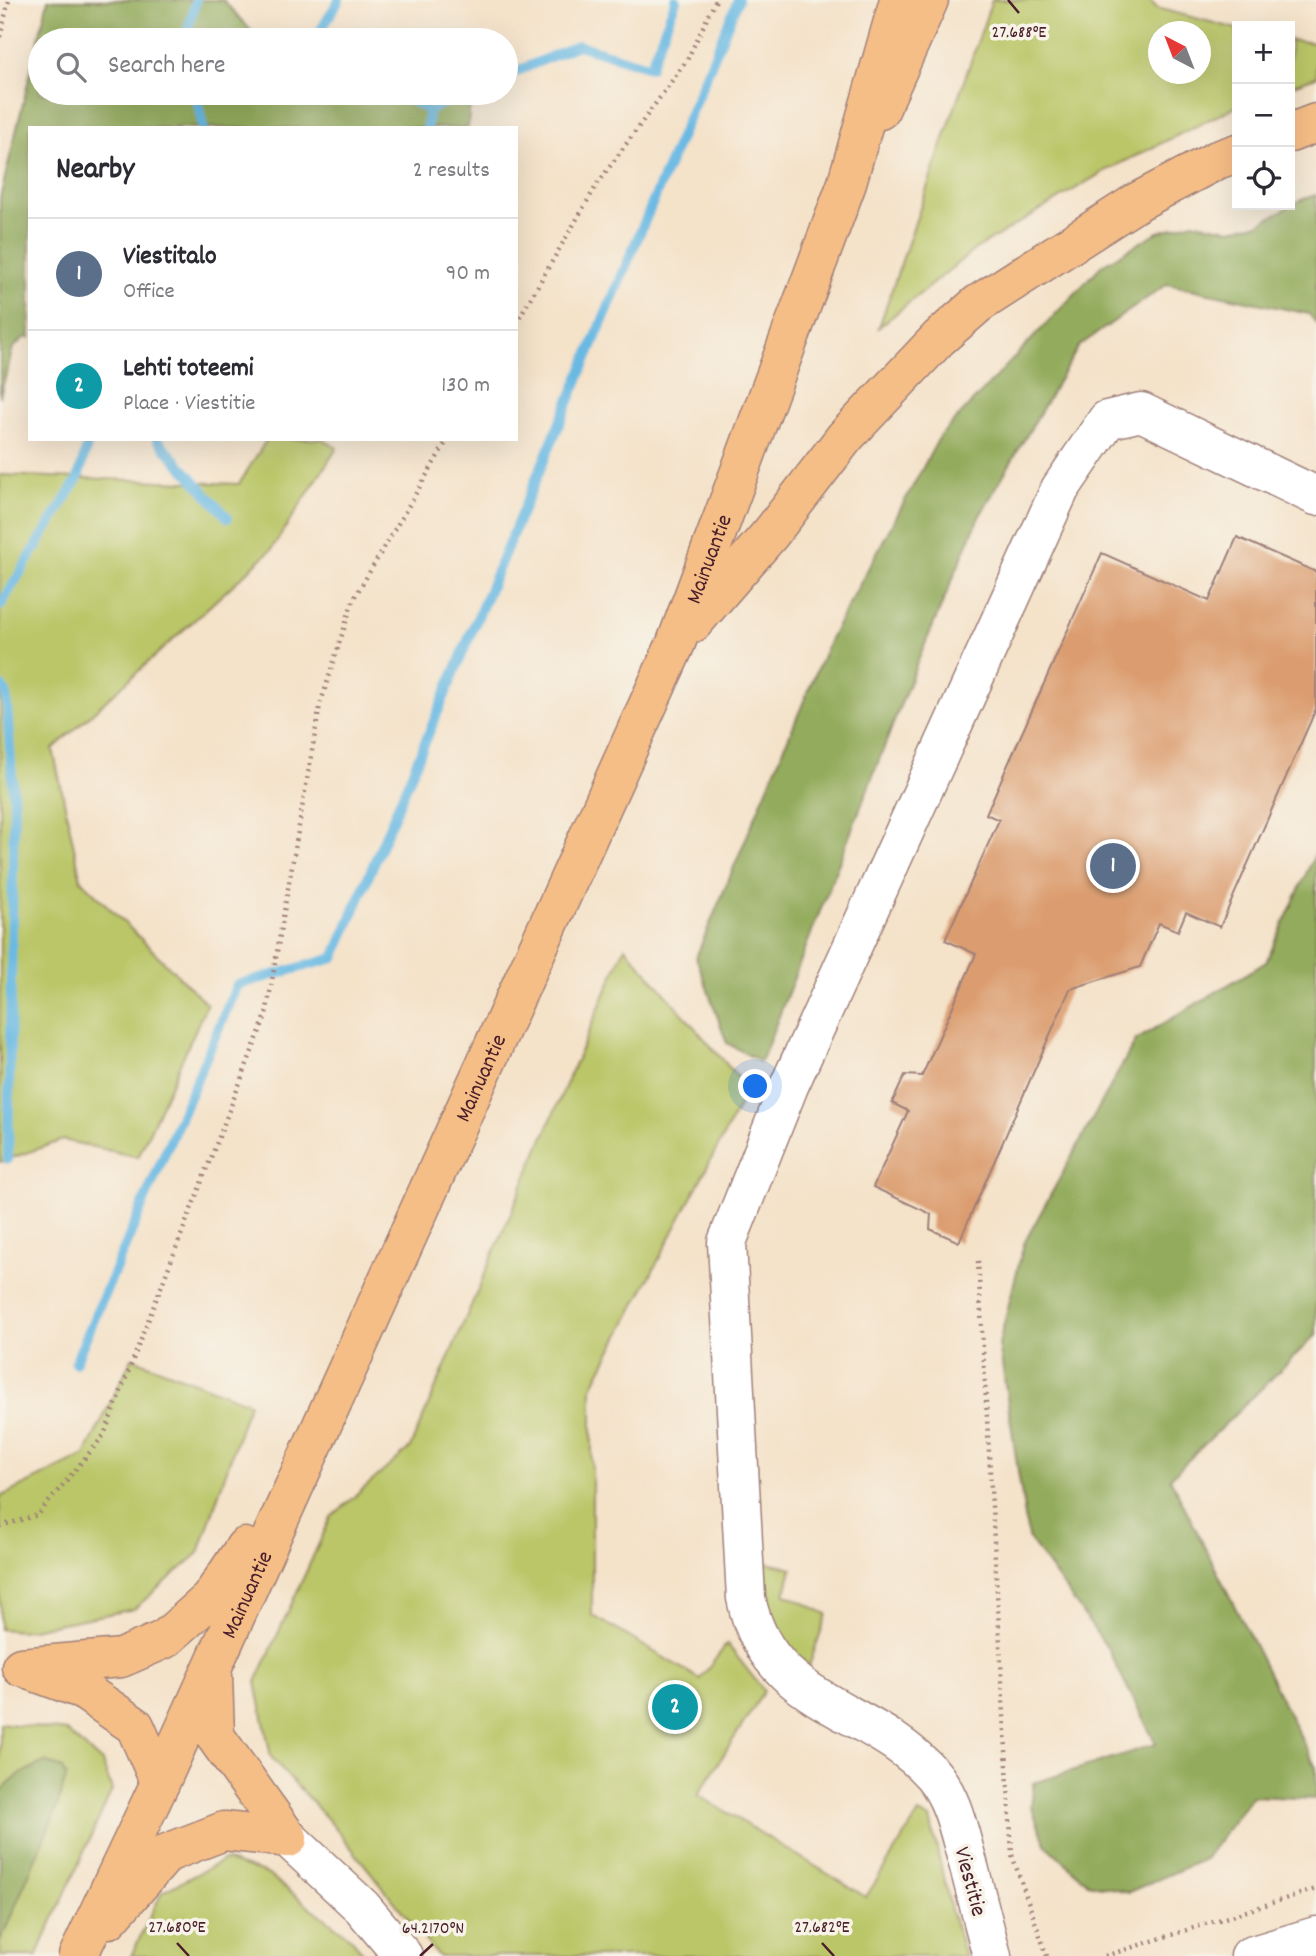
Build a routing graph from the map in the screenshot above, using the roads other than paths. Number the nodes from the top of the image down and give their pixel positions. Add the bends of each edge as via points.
1 (899, 0) edge
2 (929, 0) edge
3 (1316, 123) edge
4 (1295, 131) edge
5 (1232, 155) edge
6 (846, 186) junction
7 (1316, 496) edge
8 (676, 643) junction
9 (310, 1449) junction
10 (212, 1664) junction
11 (10, 1668) edge
12 (160, 1783) junction
13 (288, 1838) junction
14 (1316, 1936) edge
15 (78, 1956) edge
16 (403, 1956) edge
17 (992, 1956) edge
18 (1250, 1956) edge

1 - 6 main road, Mainuantie
2 - 6 main road, Mainuantie
3 - 4 main road
5 - 8 main road via 1137,202 978,304 939,338 845,437 771,533
6 - 8 main road, Mainuantie
7 - 17 street, Viestitie via 1141,412 1107,420 1060,489 789,1086 727,1242 751,1622 784,1674 916,1758 934,1777 952,1805
8 - 9 main road, Mainuantie
9 - 10 main road, Mainuantie
9 - 11 main road via 210,1599 166,1639 121,1658
10 - 12 main road, Mainuantie
10 - 13 main road via 215,1736
11 - 12 main road via 81,1689 135,1726
12 - 15 main road, Mainuantie
13 - 15 main road via 224,1831 167,1853
13 - 16 street via 362,1908
14 - 18 street

